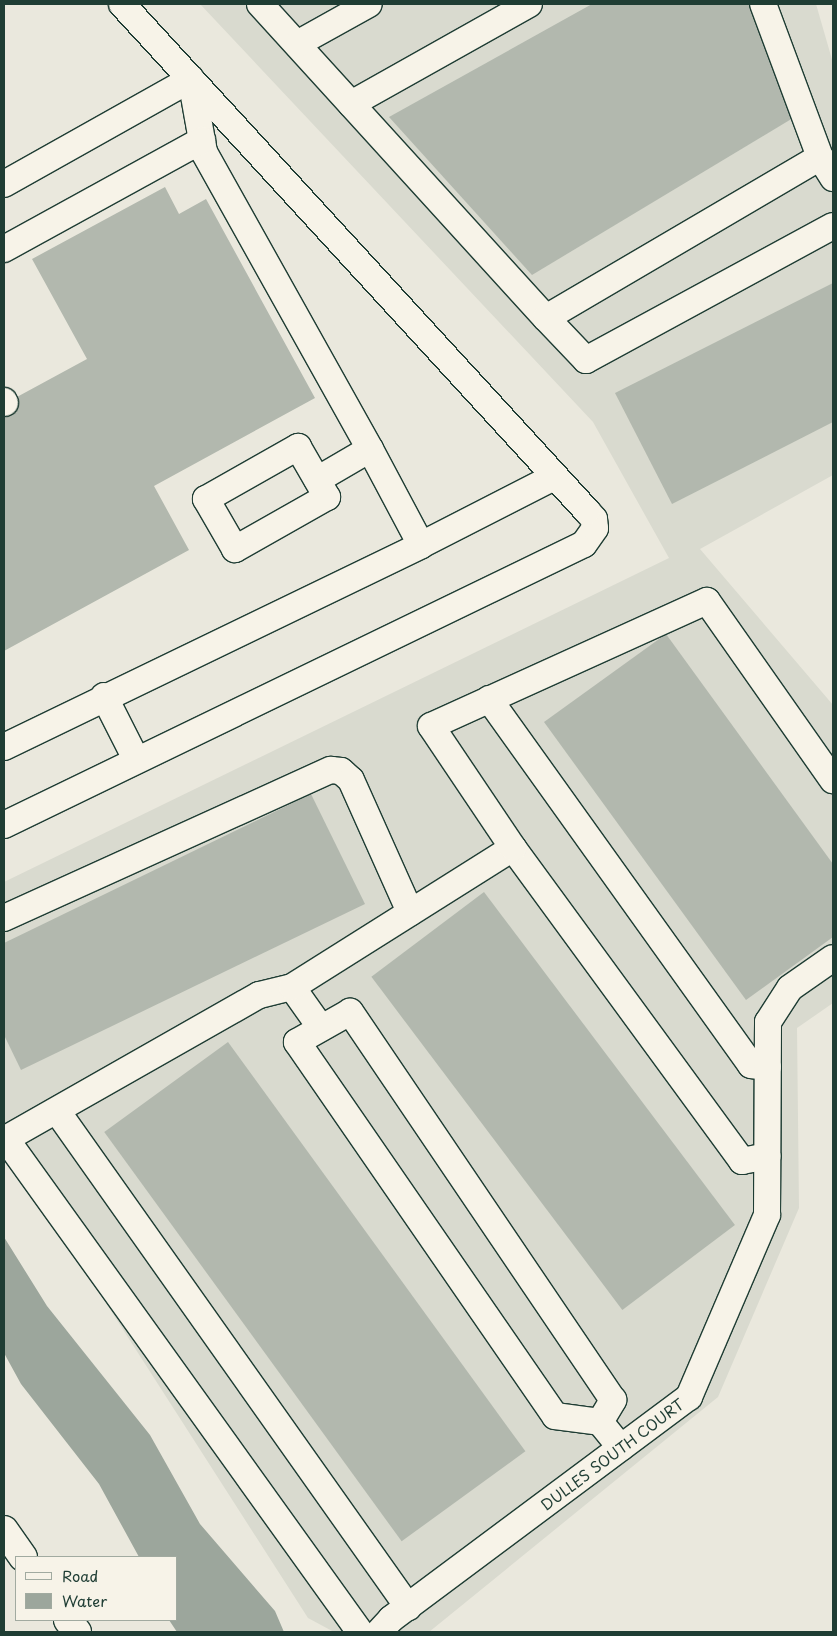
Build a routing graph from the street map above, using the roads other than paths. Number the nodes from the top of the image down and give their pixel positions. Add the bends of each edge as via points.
1 (122, 4) edge
2 (260, 4) edge
3 (369, 4) edge
4 (529, 4) edge
5 (763, 4) edge
6 (296, 44) junction
7 (191, 79) junction
8 (352, 104) junction
9 (202, 140) junction
10 (827, 167) edge
11 (4, 184) edge
12 (833, 226) edge
13 (4, 249) edge
14 (546, 318) junction
15 (370, 449) junction
16 (554, 477) junction
17 (317, 480) dead end
18 (421, 545) junction
19 (104, 696) junction
20 (489, 699) junction
21 (4, 747) edge
22 (136, 759) junction
23 (833, 780) edge
24 (4, 825) edge
25 (513, 848) junction
26 (410, 912) junction
27 (4, 918) edge
28 (833, 958) edge
29 (292, 987) junction
30 (320, 1028) junction
31 (768, 1067) junction
32 (57, 1111) junction
33 (5, 1137) edge
34 (768, 1156) junction
35 (600, 1422) junction
36 (621, 1448) junction
37 (4, 1530) edge
38 (22, 1556) edge
39 (408, 1607) junction
40 (69, 1621) edge
41 (77, 1632) edge
42 (360, 1632) edge
43 (379, 1632) edge

1 - 7 street
2 - 6 street
3 - 6 street
4 - 8 street
5 - 10 street
6 - 8 street
7 - 9 street
7 - 11 street
7 - 16 street
8 - 14 street
9 - 13 street
9 - 15 street via 204,152
10 - 14 street
12 - 14 street via 586,360
15 - 17 street
15 - 18 street
16 - 18 street
16 - 22 street via 594,519 596,528 584,544
18 - 19 street
19 - 21 street
19 - 22 street
20 - 23 street via 707,601
20 - 25 street via 431,726
20 - 31 street via 751,1065
22 - 24 street
25 - 26 street
25 - 34 street via 742,1161
26 - 27 street via 350,780 341,771 331,770
26 - 29 street
28 - 31 street via 790,988 774,1009 768,1022
29 - 30 street
29 - 32 street via 259,995
30 - 35 street via 297,1042 555,1416
30 - 35 street via 350,1012 613,1400
31 - 34 street
32 - 33 street
32 - 39 street
33 - 42 street
34 - 36 street, DULLES SOUTH COURT via 768,1215 689,1397
35 - 36 street
36 - 39 street, DULLES SOUTH COURT
37 - 38 highway
39 - 43 street, DULLES SOUTH COURT
40 - 41 highway

